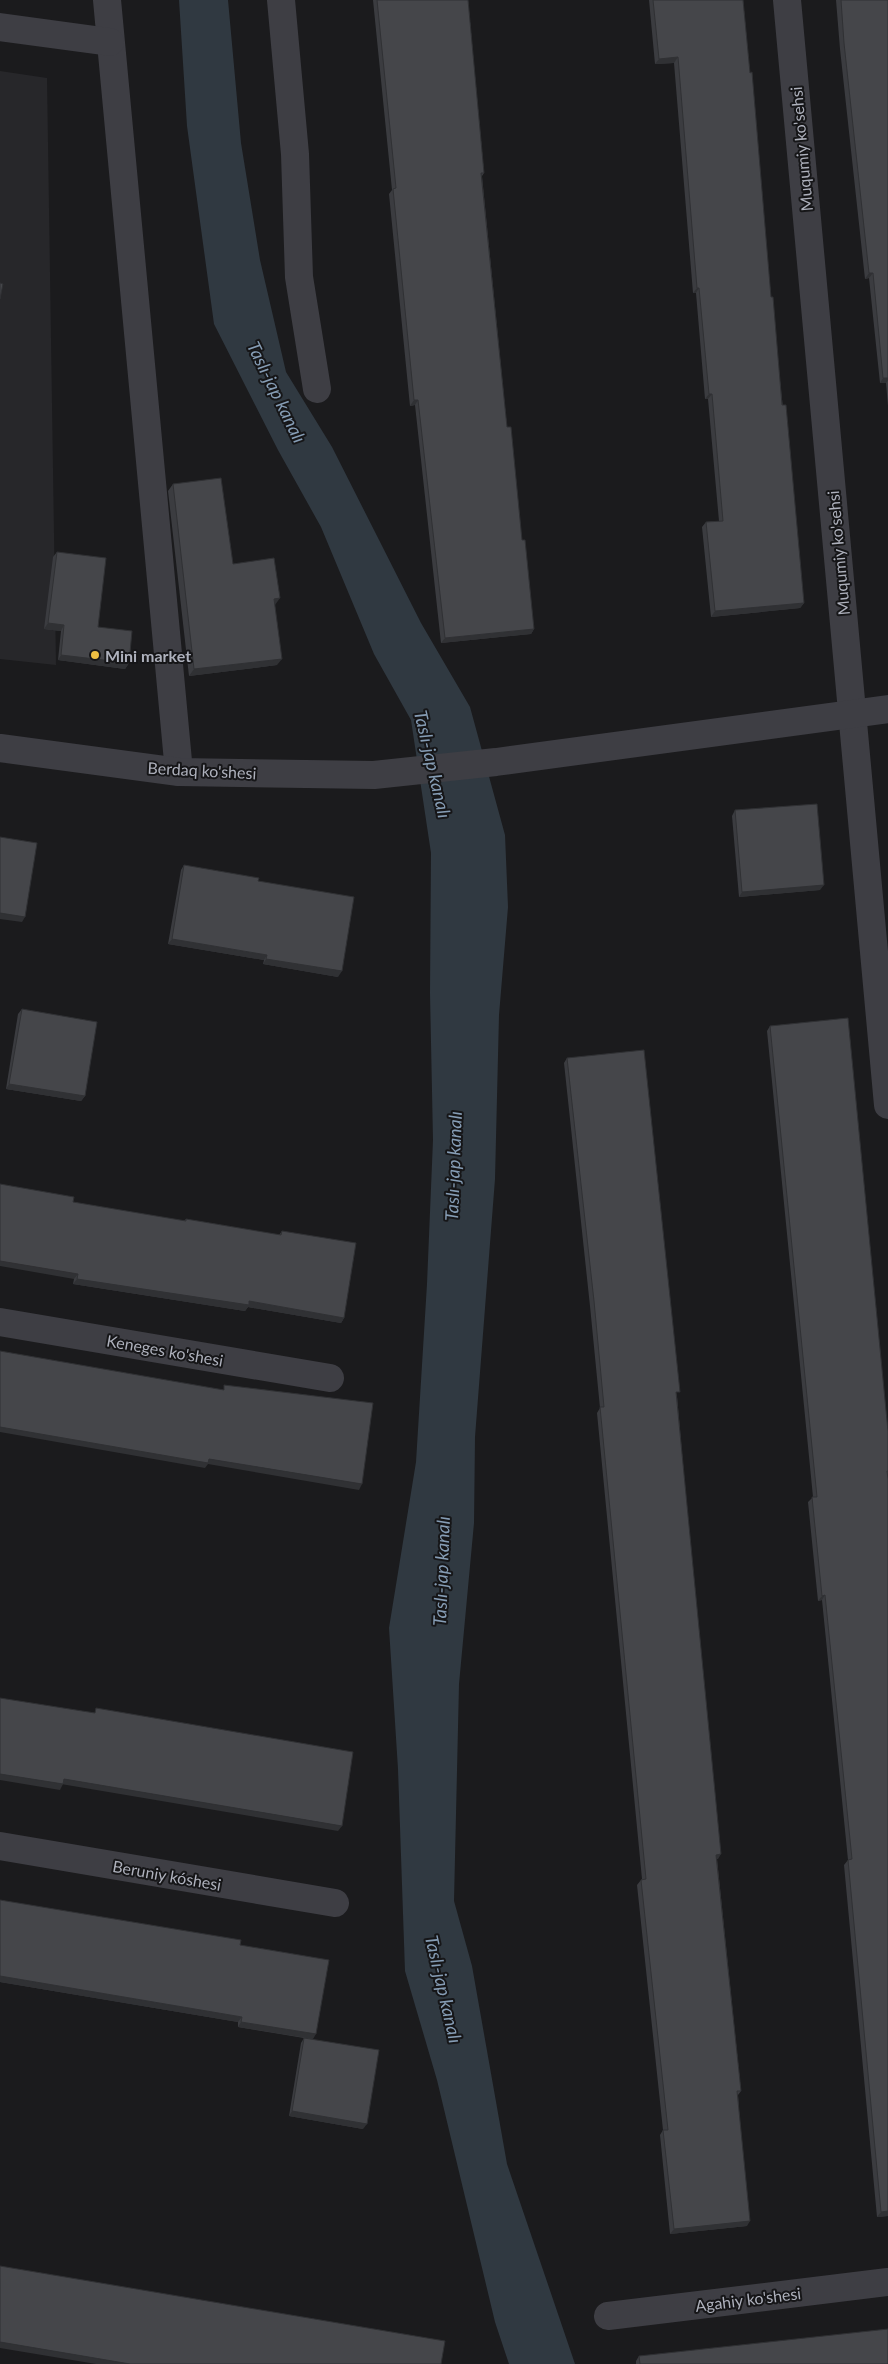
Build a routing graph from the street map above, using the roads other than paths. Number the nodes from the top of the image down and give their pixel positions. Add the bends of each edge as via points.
1 (107, 0) edge
2 (280, 0) edge
3 (787, 0) edge
4 (0, 26) edge
5 (110, 42) junction
6 (317, 390) dead end
7 (888, 709) edge
8 (853, 712) junction
9 (0, 748) edge
10 (179, 772) junction
11 (888, 1105) edge
12 (0, 1322) edge
13 (330, 1378) dead end
14 (0, 1846) edge
15 (335, 1904) dead end
16 (888, 2282) edge
17 (608, 2316) dead end

1 - 5 street
2 - 6 street via 295,154 298,277
3 - 8 street, Muqumiy ko'sehsi
4 - 5 street
5 - 10 street
7 - 8 street, Berdaq ko'shesi
8 - 10 street, Berdaq ko'shesi via 496,762 374,775
8 - 11 street, Muqumiy ko'sehsi
9 - 10 street, Berdaq ko'shesi
12 - 13 street, Keneges ko'shesi
14 - 15 street, Beruniy kóshesi
16 - 17 street, Agahiy ko'shesi

